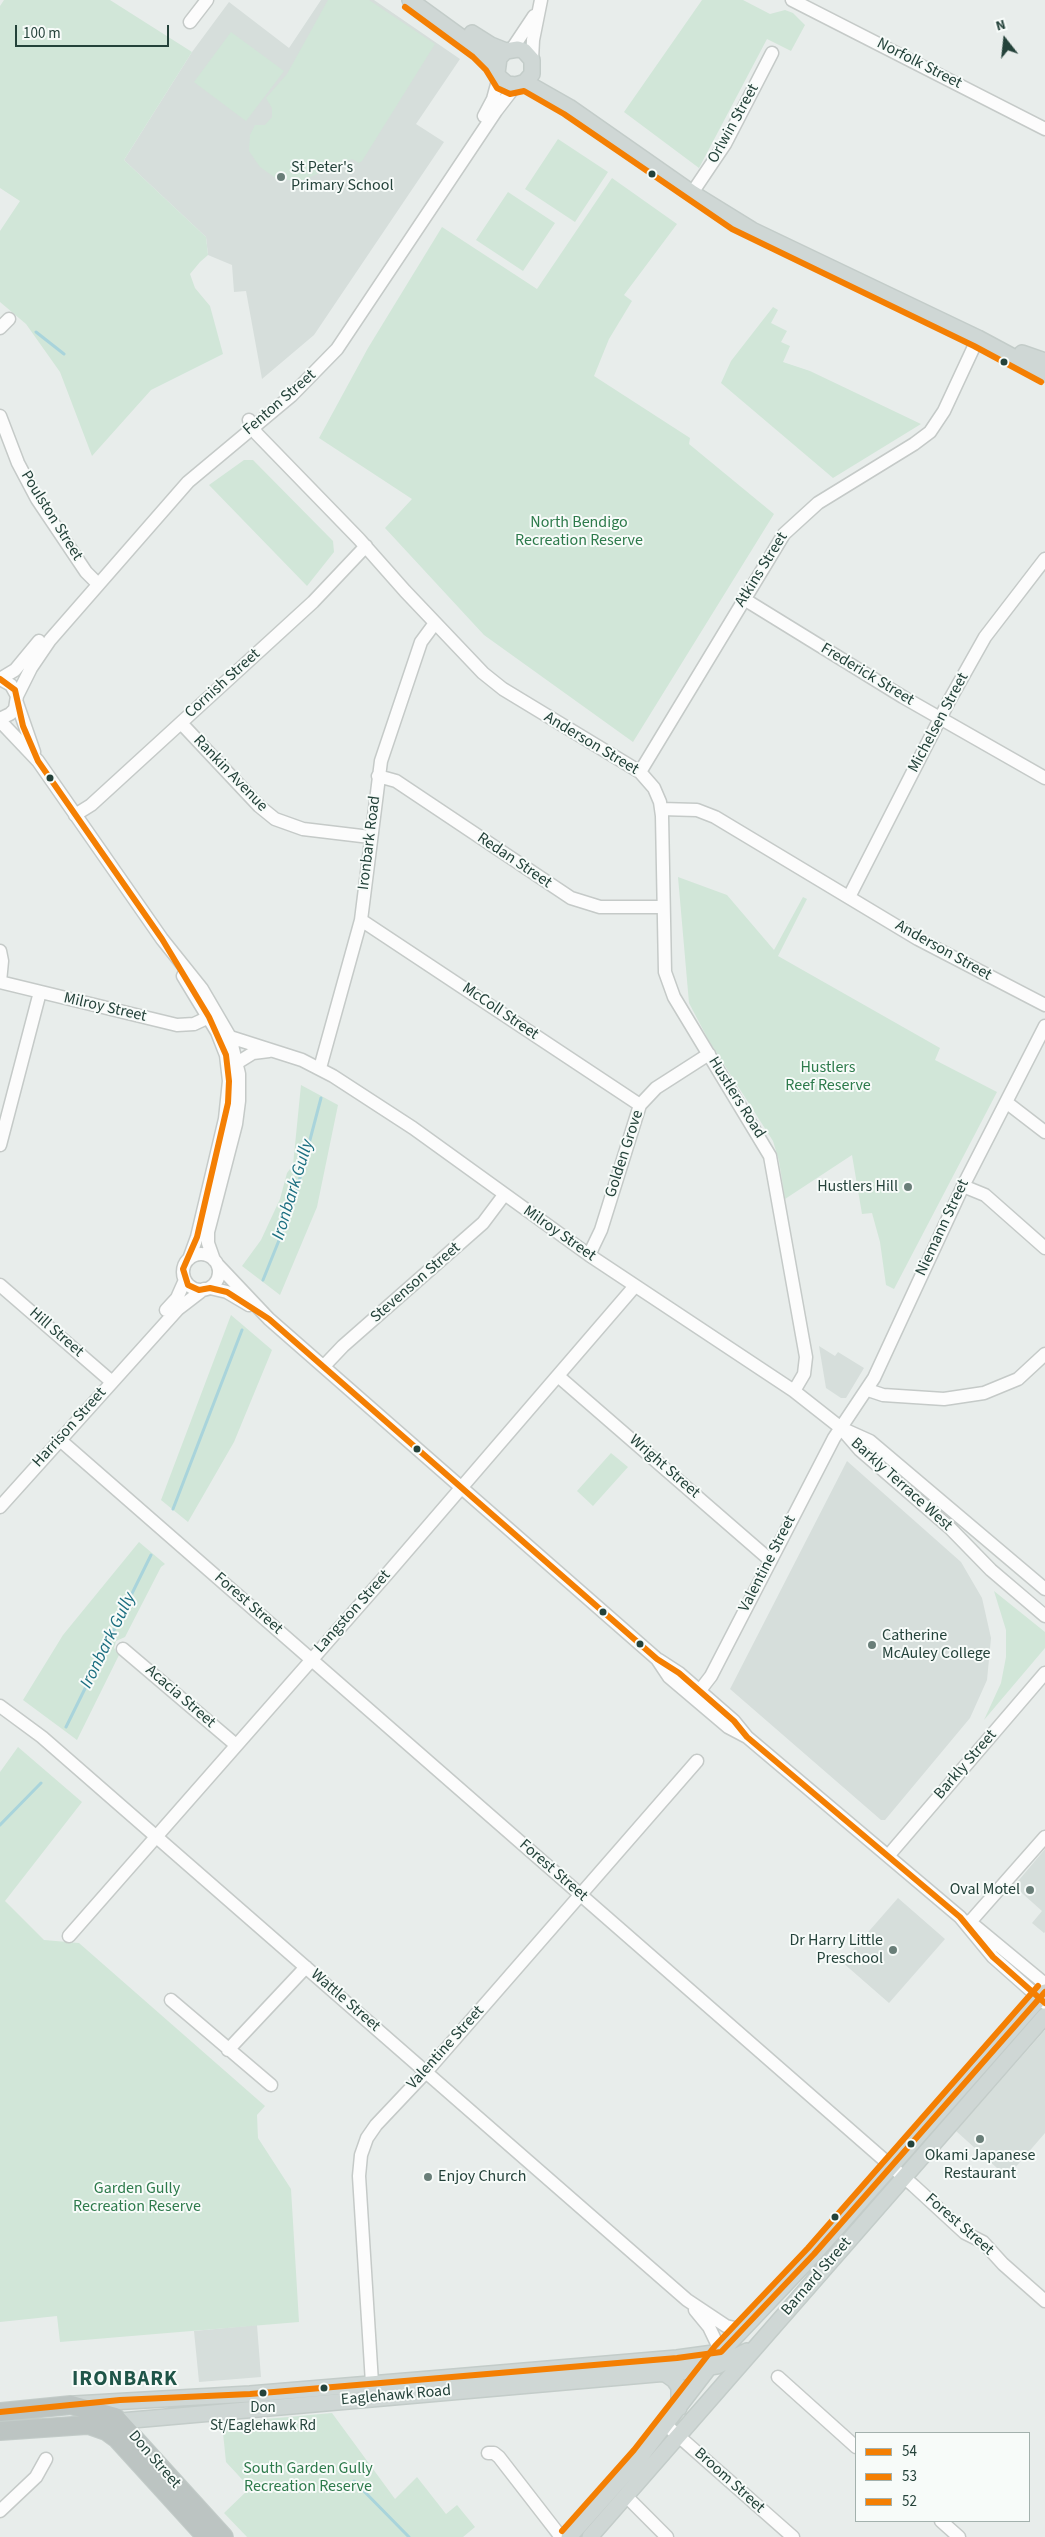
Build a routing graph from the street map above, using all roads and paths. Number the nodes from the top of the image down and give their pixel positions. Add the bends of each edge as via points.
1 (208, 0) edge
2 (410, 0) edge
3 (426, 0) edge
4 (792, 0) edge
5 (540, 4) edge
6 (190, 22) dead end
7 (509, 50) junction
8 (772, 53) dead end
9 (532, 62) junction
10 (498, 75) junction
11 (521, 84) junction
12 (570, 107) junction
13 (1045, 129) edge
14 (692, 193) junction
15 (978, 338) junction
16 (1045, 362) edge
17 (1045, 374) edge
18 (0, 416) edge
19 (251, 423) junction
20 (366, 546) junction
21 (1045, 559) edge
22 (95, 582) junction
23 (744, 599) junction
24 (435, 623) junction
25 (0, 680) edge
26 (17, 699) junction
27 (940, 719) junction
28 (0, 720) edge
29 (181, 722) junction
30 (38, 761) junction
31 (640, 772) junction
32 (378, 776) junction
33 (1045, 778) edge
34 (661, 809) junction
35 (75, 815) junction
36 (370, 837) junction
37 (849, 897) junction
38 (663, 907) junction
39 (361, 920) junction
40 (162, 939) junction
41 (0, 951) edge
42 (0, 982) edge
43 (40, 992) junction
44 (1045, 1005) edge
45 (209, 1017) junction
46 (1045, 1026) edge
47 (230, 1037) junction
48 (271, 1051) junction
49 (709, 1054) junction
50 (233, 1057) junction
51 (320, 1068) junction
52 (1006, 1102) junction
53 (640, 1105) junction
54 (1045, 1132) edge
55 (0, 1145) edge
56 (963, 1186) junction
57 (504, 1195) junction
58 (1045, 1248) edge
59 (589, 1255) junction
60 (188, 1259) junction
61 (216, 1262) junction
62 (185, 1280) junction
63 (0, 1284) edge
64 (635, 1286) junction
65 (207, 1288) junction
66 (270, 1319) junction
67 (140, 1349) junction
68 (1045, 1354) edge
69 (324, 1366) junction
70 (558, 1376) junction
71 (112, 1382) junction
72 (868, 1390) junction
73 (794, 1391) junction
74 (841, 1428) junction
75 (60, 1440) junction
76 (462, 1487) junction
77 (0, 1507) edge
78 (770, 1560) junction
79 (1045, 1589) edge
80 (1045, 1616) edge
81 (124, 1648) dead end
82 (311, 1659) junction
83 (1045, 1673) edge
84 (697, 1694) junction
85 (0, 1706) edge
86 (236, 1745) junction
87 (697, 1761) dead end
88 (156, 1837) junction
89 (1045, 1837) edge
90 (888, 1856) junction
91 (580, 1896) junction
92 (965, 1920) junction
93 (69, 1936) dead end
94 (306, 1967) junction
95 (1044, 1994) edge
96 (171, 2000) dead end
97 (1045, 2016) edge
98 (228, 2050) junction
99 (426, 2072) junction
100 (270, 2085) dead end
101 (890, 2166) junction
102 (904, 2178) junction
103 (687, 2300) junction
104 (1045, 2301) edge
105 (743, 2330) junction
106 (757, 2345) junction
107 (721, 2352) junction
108 (710, 2368) junction
109 (664, 2373) junction
110 (778, 2377) dead end
111 (373, 2391) junction
112 (156, 2398) junction
113 (71, 2404) junction
114 (679, 2408) junction
115 (0, 2412) edge
116 (168, 2417) junction
117 (121, 2421) junction
118 (89, 2425) junction
119 (666, 2425) junction
120 (0, 2431) edge
121 (679, 2436) junction
122 (855, 2446) edge
123 (488, 2453) dead end
124 (46, 2458) dead end
125 (626, 2496) junction
126 (0, 2511) edge
127 (942, 2522) edge
128 (206, 2537) edge
129 (224, 2537) edge
130 (561, 2537) edge
131 (569, 2537) edge
132 (590, 2537) edge
133 (667, 2537) edge
134 (793, 2537) edge
135 (959, 2537) edge

1 - 6 street
2 - 10 main road via 479,50
3 - 7 main road via 484,41
4 - 13 street, Norfolk Street
5 - 7 street
5 - 9 street
7 - 9 main road via 524,51
7 - 10 main road via 499,58
8 - 14 street, Orlwin Street via 729,137
9 - 11 main road via 532,74
9 - 12 main road
10 - 11 main road via 507,84
10 - 19 street, Fenton Street via 498,86 487,110 335,339 299,379
11 - 12 main road
11 - 19 street, Fenton Street via 496,111 337,349 308,381
12 - 14 main road
14 - 15 main road via 764,237
15 - 16 main road
15 - 17 main road
15 - 23 street, Atkins Street via 944,411 930,432 796,520 772,551
18 - 22 street, Poulston Street via 18,463 37,499
19 - 20 street, Anderson Street
19 - 22 street, Fenton Street via 188,482
20 - 24 street, Anderson Street
20 - 29 street, Cornish Street via 313,602
21 - 27 street, Michelsen Street via 985,637
22 - 25 street, Fenton Street via 26,659
22 - 26 street, Fenton Street via 42,650
23 - 27 street, Frederick Street
23 - 31 street, Atkins Street
24 - 31 street, Anderson Street via 503,689
24 - 32 street, Ironbark Road via 421,642
25 - 26 street via 11,685
26 - 28 street, Fenton Street via 10,714
26 - 30 street
27 - 33 street, Frederick Street
27 - 37 street, Michelsen Street
28 - 30 street
29 - 35 street, Cornish Street via 91,805
29 - 36 street, Rankin Avenue via 258,806 275,819 303,829
30 - 35 street
31 - 34 street, Anderson Street via 654,788
32 - 36 street, Ironbark Road
32 - 38 street, Redan Street via 396,782 571,898 600,907
34 - 37 street, Anderson Street via 686,808 706,813
34 - 38 street, Hustlers Road
35 - 40 street
36 - 39 street, Ironbark Road
37 - 44 street, Anderson Street via 934,947
38 - 49 street, Hustlers Road via 664,958 669,984 674,998
39 - 51 street, Ironbark Road
39 - 53 street, McColl Street
40 - 45 street
40 - 47 street via 202,989
41 - 42 street
42 - 43 street, Milroy Street
43 - 45 street, Milroy Street via 177,1025 194,1024
43 - 55 street
45 - 50 street
46 - 52 street, Niemann Street
47 - 48 street, Milroy Street
47 - 50 street
48 - 50 street
48 - 51 street, Milroy Street
49 - 53 street, Golden Grove via 656,1088
49 - 73 street, Hustlers Road via 770,1156 806,1357 804,1374
50 - 60 street via 226,1120 198,1237
50 - 61 street via 239,1089 237,1118 208,1232 208,1243
51 - 57 street, Milroy Street via 413,1128
52 - 54 street
52 - 56 street, Niemann Street
53 - 59 street, Golden Grove via 601,1230
56 - 58 street via 985,1195
56 - 72 street, Niemann Street
57 - 59 street, Milroy Street
57 - 69 street, Stevenson Street via 483,1223
59 - 64 street, Milroy Street
60 - 61 street via 204,1254
60 - 62 street via 183,1269
61 - 65 street via 217,1280
61 - 66 street
62 - 65 street via 193,1288
62 - 67 street, Harrison Street via 177,1298
63 - 71 street, Hill Street
64 - 70 street, Langston Street
64 - 73 street, Milroy Street
65 - 66 street via 239,1298
65 - 67 street, Harrison Street via 178,1309
66 - 69 street
67 - 71 street, Harrison Street
68 - 72 street via 1018,1379 984,1393 944,1399 882,1395
69 - 76 street
70 - 76 street, Langston Street
70 - 78 street, Wright Street
71 - 75 street, Harrison Street
72 - 74 street, Niemann Street
73 - 74 street, Milroy Street
74 - 78 street, Valentine Street
74 - 79 street, Barkly Terrace West via 870,1441
74 - 80 street, Barkly Terrace West via 860,1450
75 - 77 street, Harrison Street
75 - 82 street, Forest Street
76 - 82 street, Langston Street
76 - 84 street via 657,1659 670,1676
78 - 84 street, Valentine Street via 711,1676
81 - 86 street, Acacia Street
82 - 86 street, Langston Street
82 - 91 street, Forest Street
83 - 90 street, Barkly Street
84 - 90 street via 734,1731 747,1737
85 - 88 street, Wattle Street via 42,1737
86 - 88 street, Langston Street
87 - 91 street, Valentine Street
88 - 93 street, Langston Street
88 - 94 street, Wattle Street
89 - 92 street
90 - 92 street
91 - 99 street, Valentine Street
91 - 101 street, Forest Street
92 - 95 street via 993,1957
94 - 98 street
94 - 99 street, Wattle Street
95 - 101 main road, Barnard Street
96 - 98 street
97 - 102 main road, Barnard Street
98 - 100 street
99 - 103 street, Wattle Street
99 - 111 street, Valentine Street via 369,2134 359,2164
101 - 102 street, Forest Street
101 - 105 main road, Barnard Street
102 - 104 street, Forest Street via 965,2233 983,2242
102 - 106 main road, Barnard Street
103 - 105 street, Wattle Street via 726,2326
103 - 107 street, Wattle Street via 709,2327
105 - 107 main road, Barnard Street
106 - 108 main road, Eaglehawk Road
106 - 121 main road, Barnard Street
107 - 108 main road, Barnard Street
107 - 111 main road, Eaglehawk Road
108 - 109 main road, Eaglehawk Road
108 - 114 main road, Barnard Street
109 - 111 main road, Eaglehawk Road
109 - 114 main road via 679,2387
110 - 122 street
111 - 112 main road, Eaglehawk Road
111 - 116 main road, Eaglehawk Road
112 - 113 main road, Eaglehawk Road
112 - 116 main road via 158,2406
113 - 115 highway, Eaglehawk Road
113 - 117 highway, Don Street via 107,2413
114 - 119 main road, Barnard Street
116 - 117 main road, Eaglehawk Road
117 - 118 highway, Eaglehawk Road
117 - 129 highway, Don Street
118 - 120 highway, Eaglehawk Road
118 - 128 highway, Don Street via 117,2439
119 - 121 street, Broom Street
119 - 131 main road, Barnard Street
121 - 125 main road, Barnard Street
121 - 134 street, Broom Street
123 - 130 street via 498,2457
124 - 126 street via 36,2477
125 - 132 main road, Barnard Street
125 - 133 street
127 - 135 street

